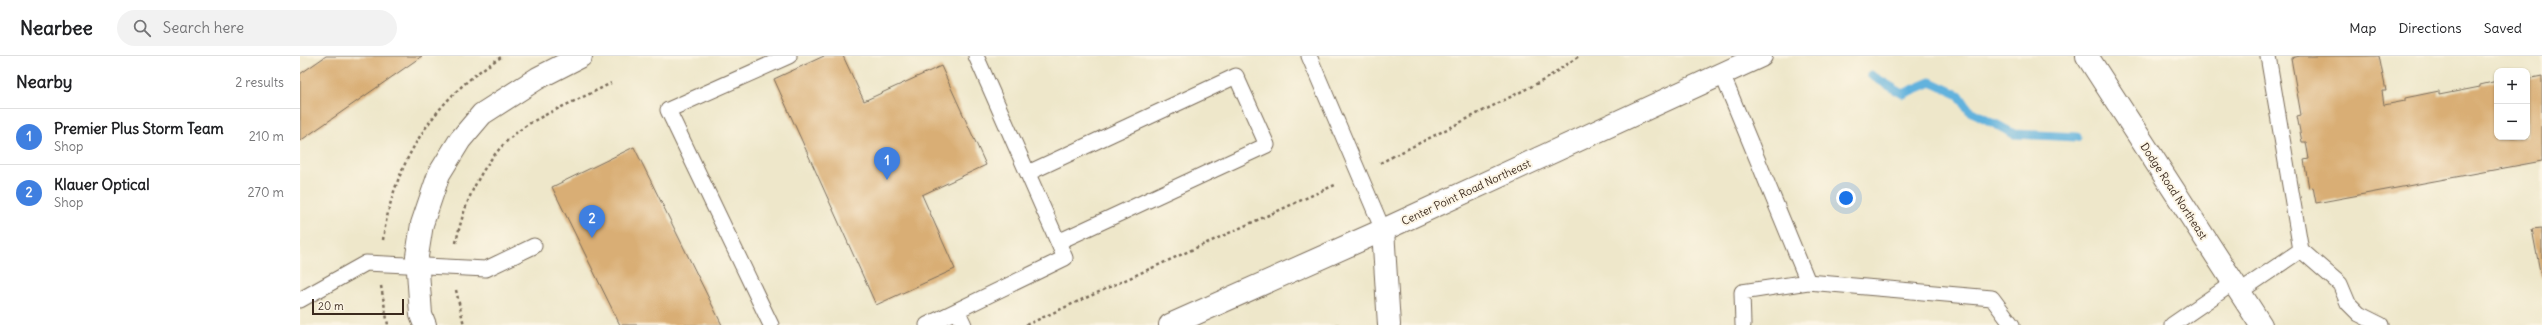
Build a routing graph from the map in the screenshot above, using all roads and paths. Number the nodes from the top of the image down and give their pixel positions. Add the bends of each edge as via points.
1 (581, 56) edge
2 (789, 56) edge
3 (976, 56) edge
4 (1309, 56) edge
5 (1579, 56) edge
6 (1761, 56) edge
7 (2086, 56) edge
8 (2268, 56) edge
9 (1722, 74) junction
10 (611, 83) dead end
11 (1376, 165) dead end
12 (1028, 173) junction
13 (1340, 183) dead end
14 (1383, 230) junction
15 (1058, 242) junction
16 (534, 246) dead end
17 (2301, 250) junction
18 (418, 264) junction
19 (455, 267) junction
20 (1808, 282) junction
21 (2236, 287) junction
22 (300, 300) edge
23 (961, 318) edge
24 (425, 325) edge
25 (464, 325) edge
26 (771, 325) edge
27 (927, 325) edge
28 (1026, 325) edge
29 (1170, 325) edge
30 (1389, 325) edge
31 (1744, 325) edge
32 (2012, 325) edge
33 (2172, 325) edge
34 (2261, 325) edge
35 (2381, 325) edge

1 - 18 street via 538,78 482,114 460,140 439,174 422,224
2 - 26 lane via 668,110
3 - 12 lane
4 - 14 lane
5 - 11 path via 1544,80
6 - 9 street, Center Point Road Northeast
7 - 21 street, Dodge Road Northeast
8 - 17 lane
9 - 14 street, Center Point Road Northeast
9 - 20 lane
10 - 19 path via 530,123 508,140 493,157 473,189 462,215
12 - 15 lane
12 - 15 lane via 1236,76 1267,145
13 - 28 path
14 - 29 street, Center Point Road Northeast
14 - 30 street
15 - 23 lane via 1065,258
16 - 19 lane via 486,269
17 - 21 lane
17 - 35 lane via 2340,284 2348,303 2359,314
18 - 19 lane
18 - 22 lane via 366,263
18 - 24 street
19 - 25 path via 455,286
20 - 31 lane via 1742,292
20 - 32 lane via 1992,298
21 - 33 lane
21 - 34 street, Dodge Road Northeast
23 - 27 lane

